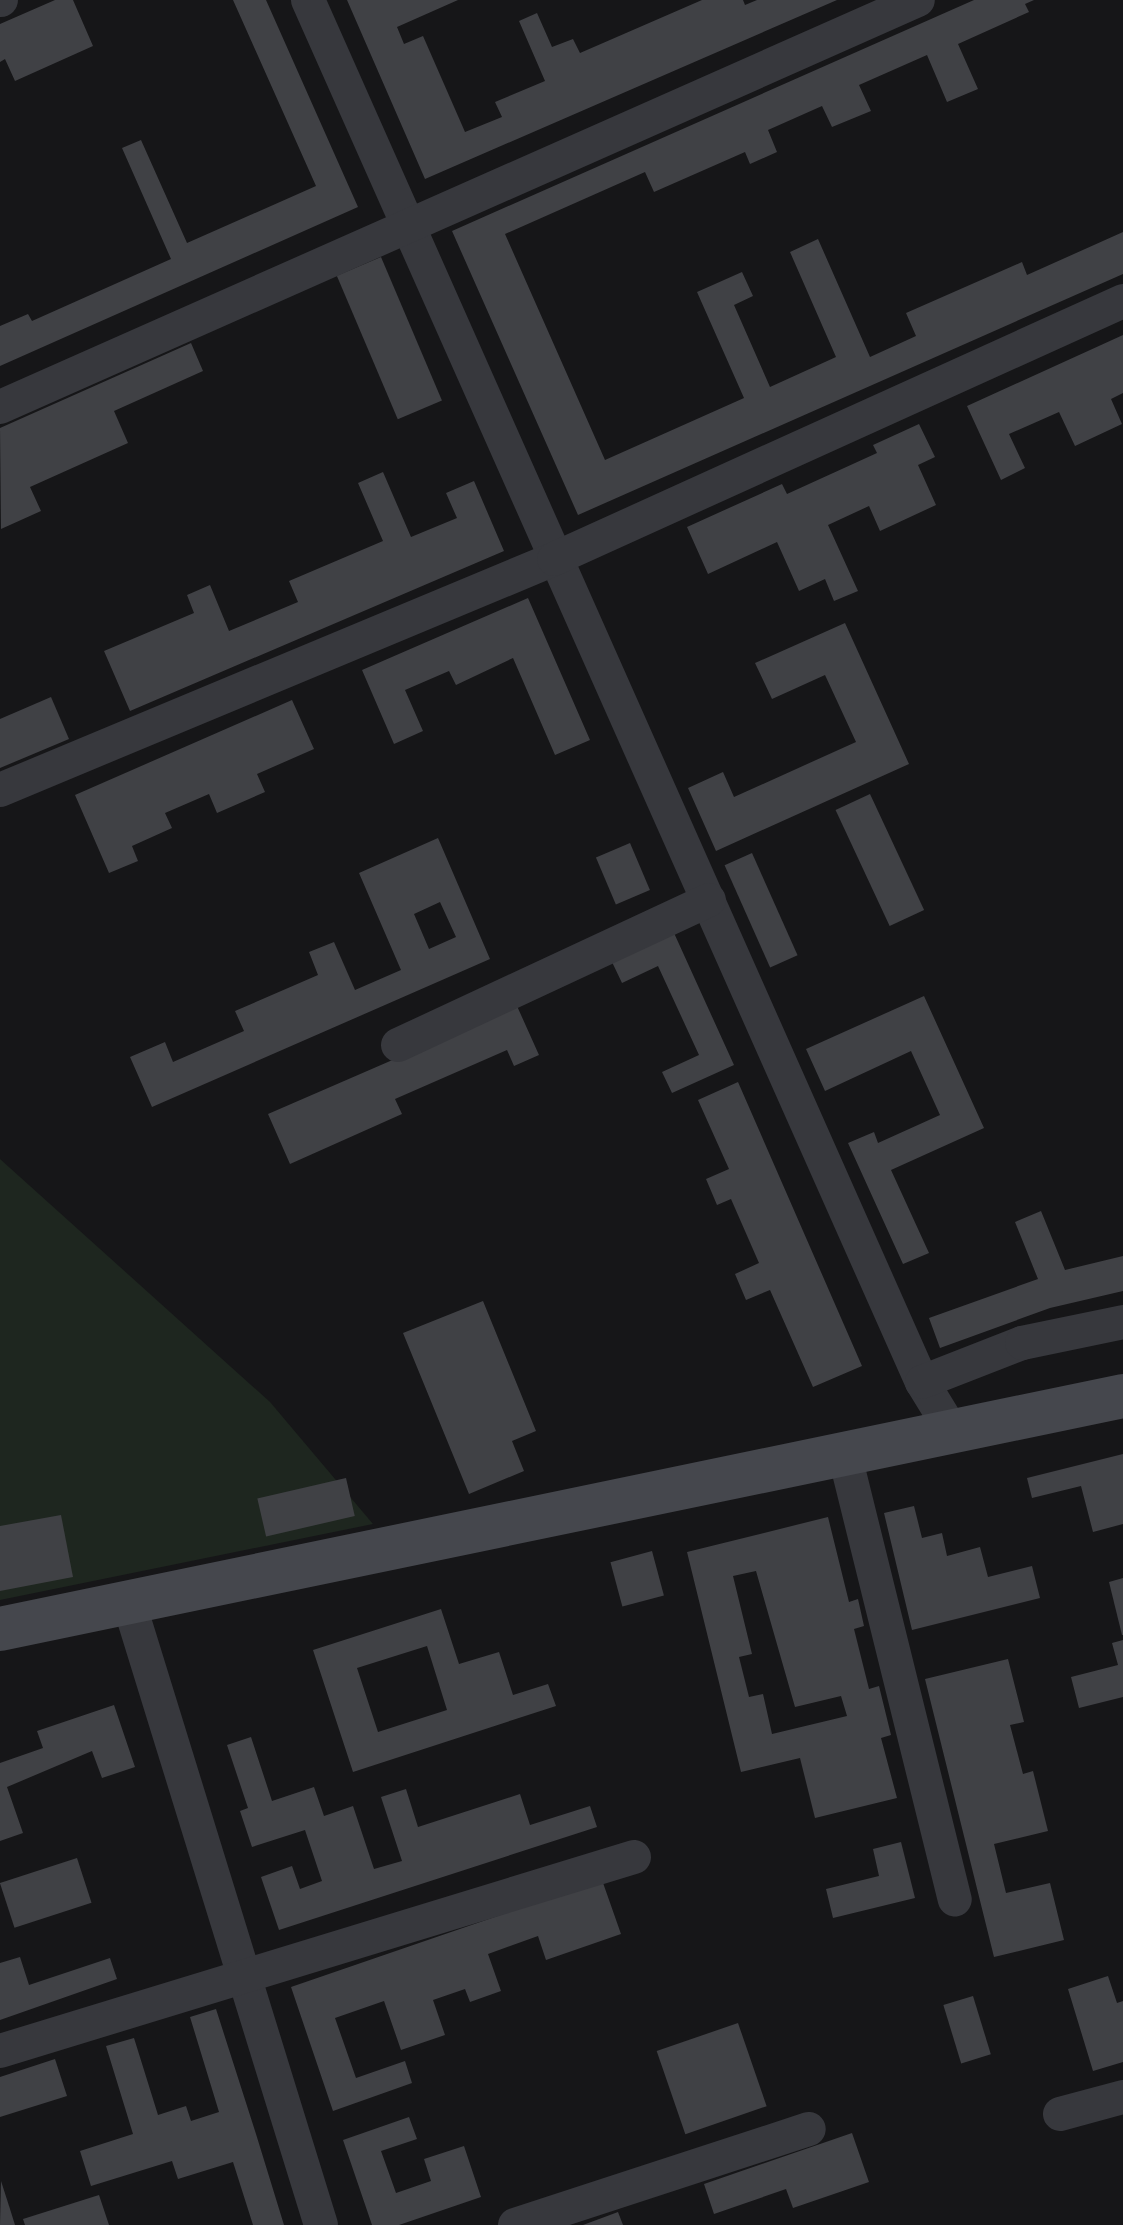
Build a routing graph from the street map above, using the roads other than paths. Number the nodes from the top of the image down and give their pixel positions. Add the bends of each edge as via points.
1 (308, 0) edge
2 (918, 0) edge
3 (410, 224) junction
4 (1123, 301) edge
5 (0, 407) edge
6 (554, 559) junction
7 (0, 790) edge
8 (709, 900) junction
9 (398, 1045) dead end
10 (1123, 1322) edge
11 (922, 1382) junction
12 (1123, 1396) edge
13 (952, 1431) junction
14 (844, 1452) junction
15 (128, 1600) junction
16 (0, 1629) edge
17 (634, 1857) dead end
18 (955, 1899) dead end
19 (241, 1975) junction
20 (0, 2051) edge
21 (1123, 2097) edge
22 (1060, 2114) dead end
23 (809, 2129) dead end
24 (321, 2225) edge
25 (515, 2225) edge

1 - 3 street
2 - 3 street
3 - 5 street
3 - 6 street
4 - 6 street
6 - 7 street
6 - 8 street
8 - 9 street
8 - 11 street
10 - 11 street via 1022,1343
11 - 13 street
12 - 13 street
13 - 14 street
14 - 15 street
14 - 18 street
15 - 16 street
15 - 19 street
17 - 19 street
19 - 20 street
19 - 24 street
21 - 22 street
23 - 25 street

